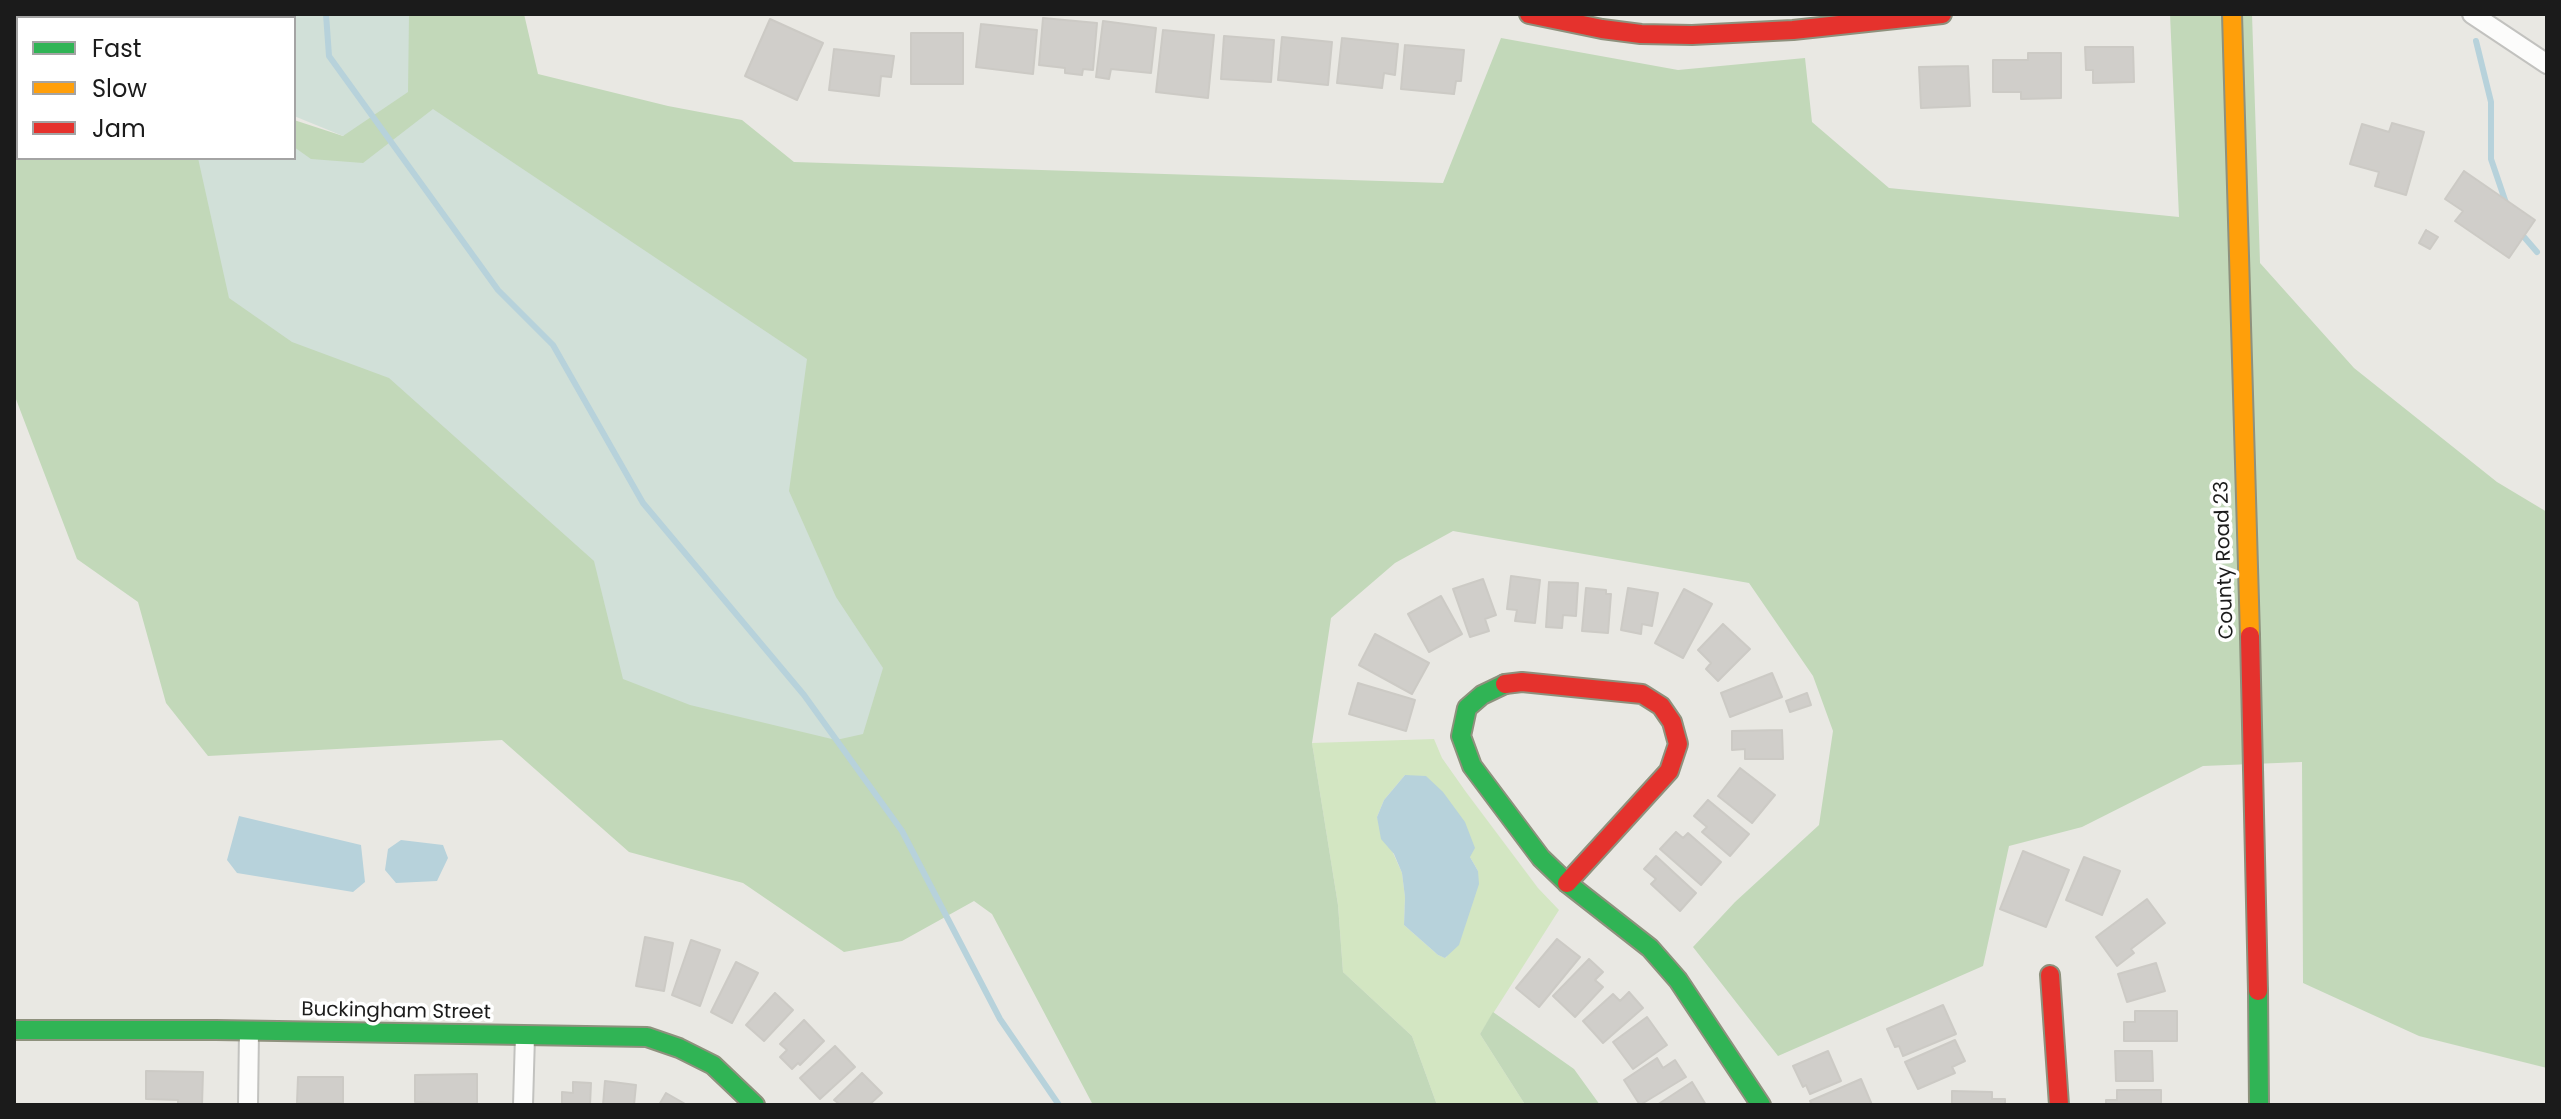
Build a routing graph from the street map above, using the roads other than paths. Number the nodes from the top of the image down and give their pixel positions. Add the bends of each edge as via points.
1 (1529, 14) edge
2 (1942, 14) edge
3 (2232, 14) edge
4 (2472, 14) edge
5 (2547, 64) edge
6 (1567, 883) junction
7 (2050, 975) dead end
8 (14, 1030) edge
9 (249, 1031) junction
10 (525, 1036) junction
11 (248, 1105) edge
12 (523, 1105) edge
13 (755, 1105) edge
14 (1761, 1105) edge
15 (2059, 1105) edge
16 (2259, 1105) edge

1 - 2 street via 1615,31 1692,35
3 - 16 street, County Road 23
4 - 5 street
6 - 6 street via 1669,771 1678,744 1672,722 1661,706 1642,694 1522,682 1500,685 1467,708 1461,736 1472,766 1541,858
6 - 14 street via 1650,948 1678,980
7 - 15 street
8 - 9 street, Buckingham Street
9 - 10 street, Buckingham Street
9 - 11 street
10 - 12 street
10 - 13 street, Buckingham Street via 647,1037 713,1065

